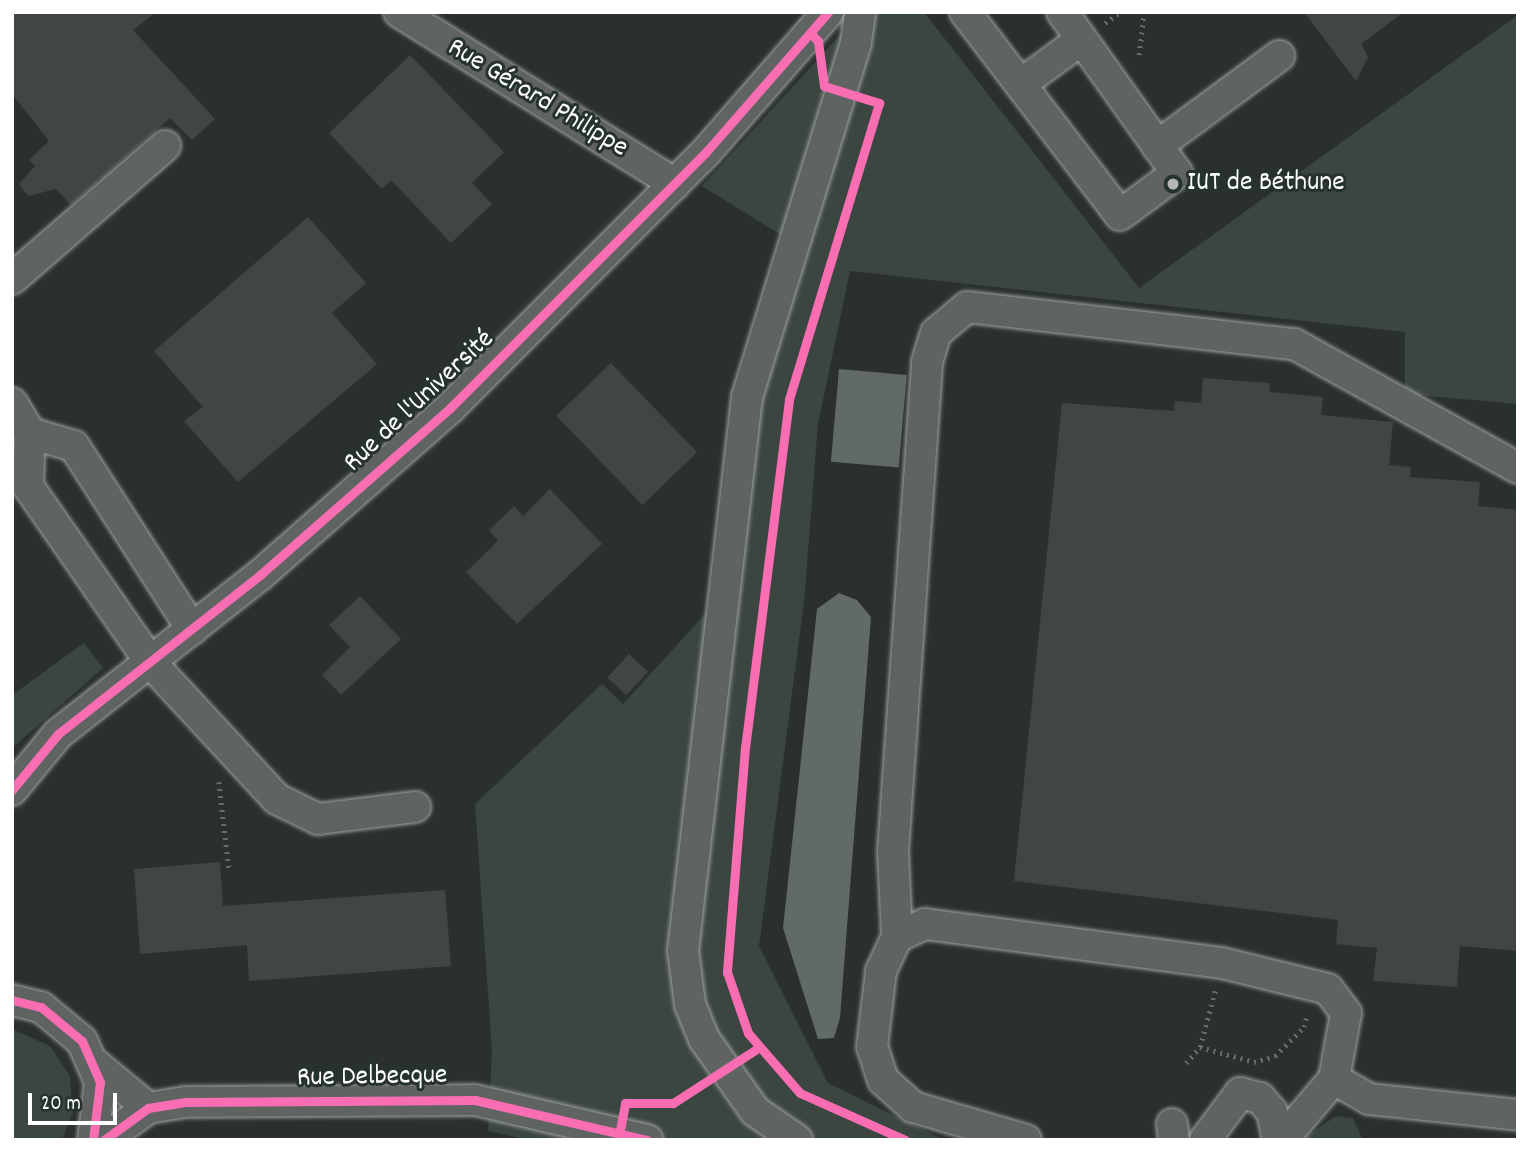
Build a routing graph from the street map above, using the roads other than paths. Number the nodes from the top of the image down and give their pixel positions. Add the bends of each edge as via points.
1 (399, 12) edge
2 (828, 12) edge
3 (851, 12) edge
4 (860, 12) edge
5 (965, 12) edge
6 (1062, 12) edge
7 (1081, 40) junction
8 (1279, 55) dead end
9 (788, 64) junction
10 (1021, 85) junction
11 (165, 146) dead end
12 (1157, 146) junction
13 (676, 184) junction
14 (12, 279) edge
15 (12, 403) edge
16 (21, 438) edge
17 (1518, 468) edge
18 (192, 629) junction
19 (151, 663) junction
20 (12, 790) edge
21 (415, 807) dead end
22 (897, 937) junction
23 (14, 999) edge
24 (95, 1064) junction
25 (1334, 1079) junction
26 (148, 1108) junction
27 (1518, 1115) edge
28 (581, 1131) edge
29 (93, 1140) edge
30 (104, 1140) edge
31 (647, 1140) edge
32 (797, 1140) edge
33 (1026, 1140) edge
34 (1205, 1140) edge
35 (1280, 1140) edge

1 - 13 street, Rue Gérard Philippe
2 - 9 street, Rue de l'Université
3 - 9 street
4 - 32 street via 856,42 747,397 683,951 690,1004 704,1039 755,1111
5 - 10 street
6 - 7 street
7 - 10 street
7 - 12 street
8 - 12 street
9 - 13 street, Rue de l'Université
10 - 12 street via 1120,215 1177,173
11 - 14 street
13 - 18 street, Rue de l'Université via 450,408
15 - 16 street
16 - 18 street via 74,446
16 - 19 street via 28,486
17 - 22 street via 1294,344 967,307 948,318 927,362 893,851
18 - 19 street, Rue de l'Université
19 - 20 street, Rue de l'Université via 39,751
19 - 21 street via 277,799 318,819
22 - 25 street via 925,924 1222,963 1328,989 1346,1013
22 - 33 street via 881,971 872,1047 883,1080 913,1107
23 - 24 street via 64,1021
24 - 26 street
24 - 29 street via 101,1102
25 - 27 street via 1369,1099
25 - 35 street
26 - 28 street, Rue Delbecque via 186,1102 475,1100
26 - 30 street, Rue Delbecque
28 - 31 street, Rue Delbecque
34 - 35 street via 1240,1093 1259,1098 1272,1112

